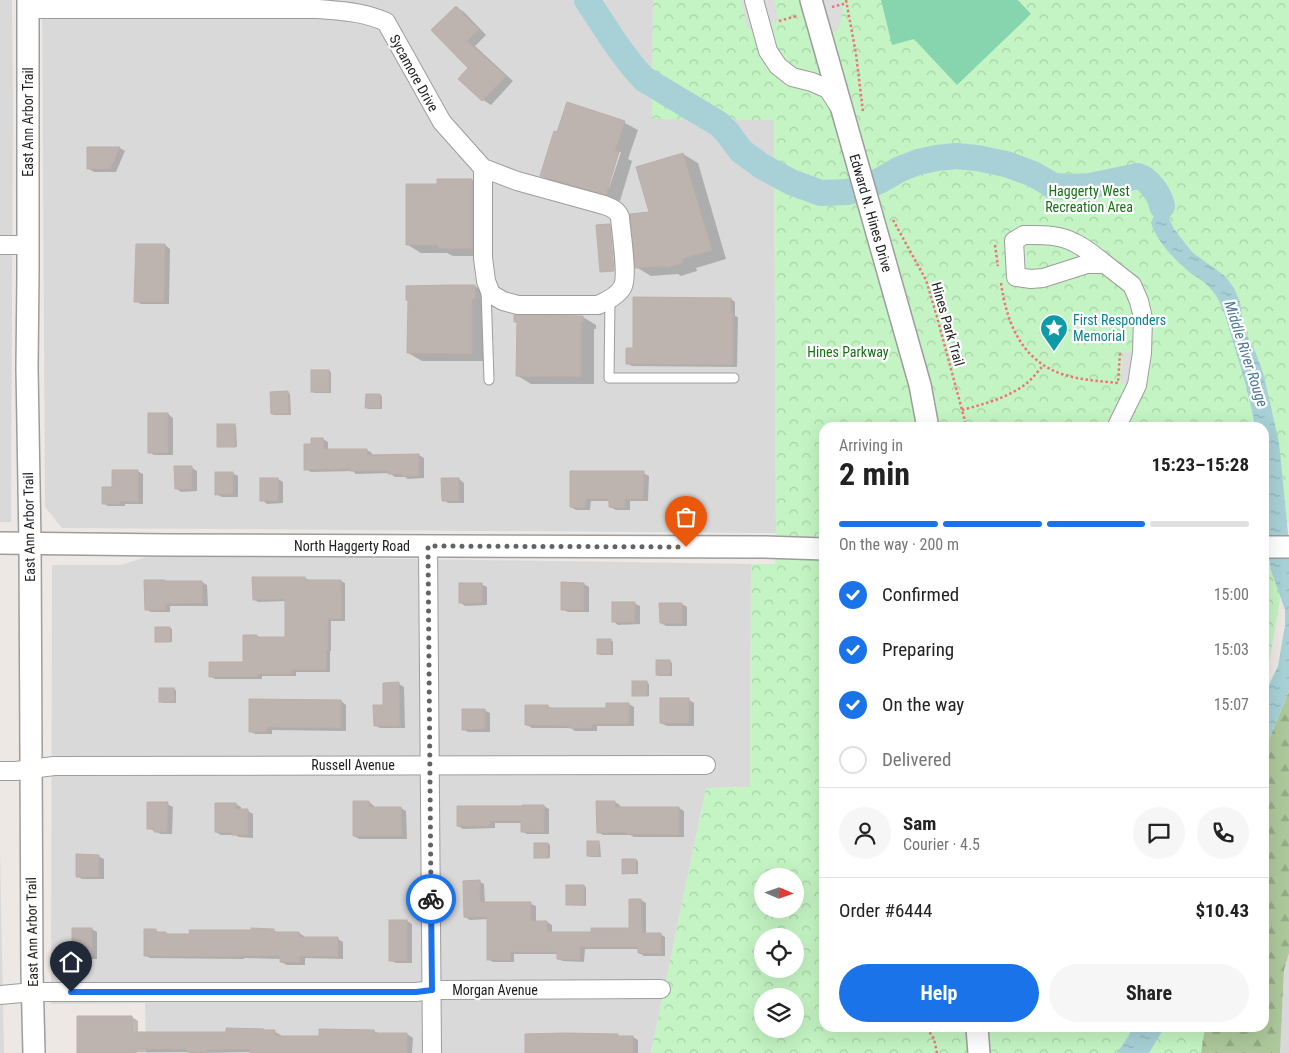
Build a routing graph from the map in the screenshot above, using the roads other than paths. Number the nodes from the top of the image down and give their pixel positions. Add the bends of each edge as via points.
1 (754, 0) edge
2 (811, 0) edge
3 (28, 4) edge
4 (842, 111) junction
5 (483, 168) junction
6 (0, 245) edge
7 (28, 245) junction
8 (1105, 264) junction
9 (486, 282) junction
10 (610, 300) junction
11 (734, 378) dead end
12 (489, 380) dead end
13 (927, 422) edge
14 (1119, 422) edge
15 (0, 543) edge
16 (30, 544) junction
17 (428, 546) junction
18 (1269, 547) edge
19 (1289, 547) edge
20 (819, 548) edge
21 (430, 765) junction
22 (706, 765) dead end
23 (30, 769) junction
24 (0, 771) edge
25 (661, 989) dead end
26 (432, 990) junction
27 (33, 992) junction
28 (0, 995) edge
29 (977, 1032) edge
30 (34, 1053) edge
31 (432, 1053) edge
32 (979, 1053) edge

1 - 4 street via 768,51 778,66 792,77 828,89
2 - 4 street, Edward N. Hines Drive
3 - 5 street, Sycamore Drive via 318,9 374,16 386,22 442,122
3 - 7 street, East Ann Arbor Trail
4 - 13 street, Edward N. Hines Drive via 920,385
5 - 9 street
5 - 10 street via 618,212 625,276 623,287
6 - 7 street
7 - 16 street, East Ann Arbor Trail
8 - 8 street via 1064,238 1024,235 1014,241 1016,277 1043,278 1087,264
8 - 14 street via 1132,285 1143,318 1137,385
9 - 10 street via 492,294 518,305 598,305
9 - 12 lane
10 - 11 lane via 609,378
15 - 16 street, North Haggerty Road
16 - 17 street, North Haggerty Road
16 - 23 street, East Ann Arbor Trail
17 - 20 street, North Haggerty Road
17 - 21 street
18 - 19 street
21 - 22 street, Russell Avenue
21 - 23 street, Russell Avenue via 54,766
21 - 26 street
23 - 24 street, Russell Avenue
23 - 27 street, East Ann Arbor Trail
25 - 26 street, Morgan Avenue
26 - 27 street, Morgan Avenue
26 - 31 street
27 - 28 street, Morgan Avenue
27 - 30 street, East Ann Arbor Trail
29 - 32 street

